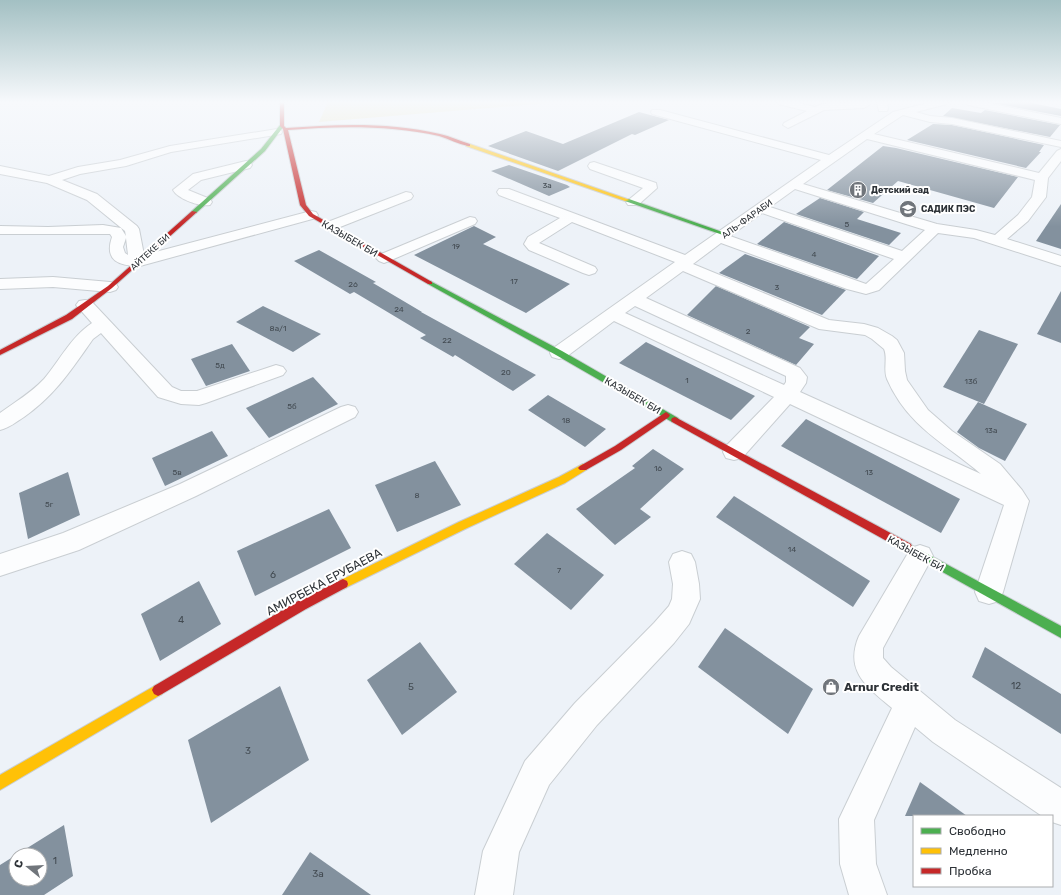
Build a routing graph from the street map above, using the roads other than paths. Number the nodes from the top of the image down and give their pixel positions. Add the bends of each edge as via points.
1 (199, 144) edge
2 (268, 144) edge
3 (285, 144) edge
4 (464, 144) edge
5 (774, 144) edge
6 (853, 144) edge
7 (901, 144) edge
8 (1027, 144) edge
9 (1060, 150) edge
10 (831, 159) junction
11 (246, 165) junction
12 (594, 166) dead end
13 (0, 170) edge
14 (1042, 178) junction
15 (50, 180) junction
16 (794, 185) junction
17 (504, 192) dead end
18 (406, 196) dead end
19 (205, 202) junction
20 (633, 202) junction
21 (760, 208) junction
22 (311, 215) junction
23 (571, 218) junction
24 (470, 221) dead end
25 (330, 226) junction
26 (935, 228) junction
27 (0, 230) edge
28 (723, 236) junction
29 (997, 242) junction
30 (904, 257) junction
31 (384, 258) junction
32 (139, 261) junction
33 (1061, 261) edge
34 (684, 263) junction
35 (589, 270) dead end
36 (0, 284) edge
37 (110, 286) junction
38 (633, 299) junction
39 (85, 305) junction
40 (613, 314) junction
41 (102, 324) junction
42 (0, 353) edge
43 (559, 353) junction
44 (276, 371) dead end
45 (787, 395) junction
46 (348, 412) dead end
47 (666, 414) junction
48 (0, 423) edge
49 (734, 452) junction
50 (1017, 501) junction
51 (920, 556) junction
52 (682, 562) dead end
53 (0, 566) edge
54 (989, 592) junction
55 (1061, 632) edge
56 (910, 703) junction
57 (0, 783) edge
58 (1061, 808) edge
59 (494, 895) edge
60 (868, 895) edge

1 - 15 street via 78,171
2 - 11 street, АЙТЕКЕ БИ
3 - 22 street, КАЗЫБЕК БИ via 303,205
4 - 20 street
5 - 10 street
6 - 10 street, АЛЬ-ФАРАБИ
7 - 14 street
8 - 9 street
9 - 14 street
10 - 16 street, АЛЬ-ФАРАБИ
11 - 19 street, АЙТЕКЕ БИ
11 - 19 street via 197,177 180,190
12 - 20 street via 651,186
13 - 15 street
14 - 29 street via 1039,197 1023,218
15 - 32 street via 92,197 132,228
16 - 21 street, АЛЬ-ФАРАБИ
16 - 26 street
17 - 23 street
18 - 25 street
19 - 32 street, АЙТЕКЕ БИ
20 - 28 street
21 - 28 street, АЛЬ-ФАРАБИ
21 - 30 street
22 - 25 street, КАЗЫБЕК БИ
22 - 32 street
23 - 34 street
23 - 35 street via 533,240 531,244
24 - 31 street
25 - 31 street, КАЗЫБЕК БИ
26 - 29 street via 976,234
26 - 30 street
27 - 32 street via 116,231 119,237 116,247 118,255 127,261
28 - 30 street via 866,289 873,287
28 - 34 street, АЛЬ-ФАРАБИ
29 - 33 street
31 - 43 street, КАЗЫБЕК БИ
32 - 37 street, АЙТЕКЕ БИ
34 - 38 street, АЛЬ-ФАРАБИ
34 - 50 street via 825,325 861,328 886,340 896,353 896,377 921,414 952,442 989,468
36 - 37 street via 53,282
37 - 39 street, АЙТЕКЕ БИ
38 - 40 street, АЛЬ-ФАРАБИ
38 - 45 street via 793,372 797,377 796,383
39 - 41 street
39 - 42 street, АЙТЕКЕ БИ
40 - 43 street, АЛЬ-ФАРАБИ
40 - 45 street
41 - 44 street via 165,392 175,397 199,398
41 - 48 street via 87,335 50,384 32,401
43 - 47 street, КАЗЫБЕК БИ
45 - 49 street
45 - 50 street
46 - 53 street via 181,493 70,542
47 - 49 street, КАЗЫБЕК БИ
47 - 57 street, АМИРБЕКА ЕРУБАЕВА via 618,448 562,480 463,525 302,605
49 - 51 street, КАЗЫБЕК БИ
50 - 54 street
51 - 54 street, КАЗЫБЕК БИ
51 - 56 street via 869,646 868,662 880,678
52 - 59 street via 686,599 679,615 586,714 536,773 501,851
54 - 55 street, КАЗЫБЕК БИ
56 - 58 street via 944,731
56 - 60 street via 856,819 858,864

